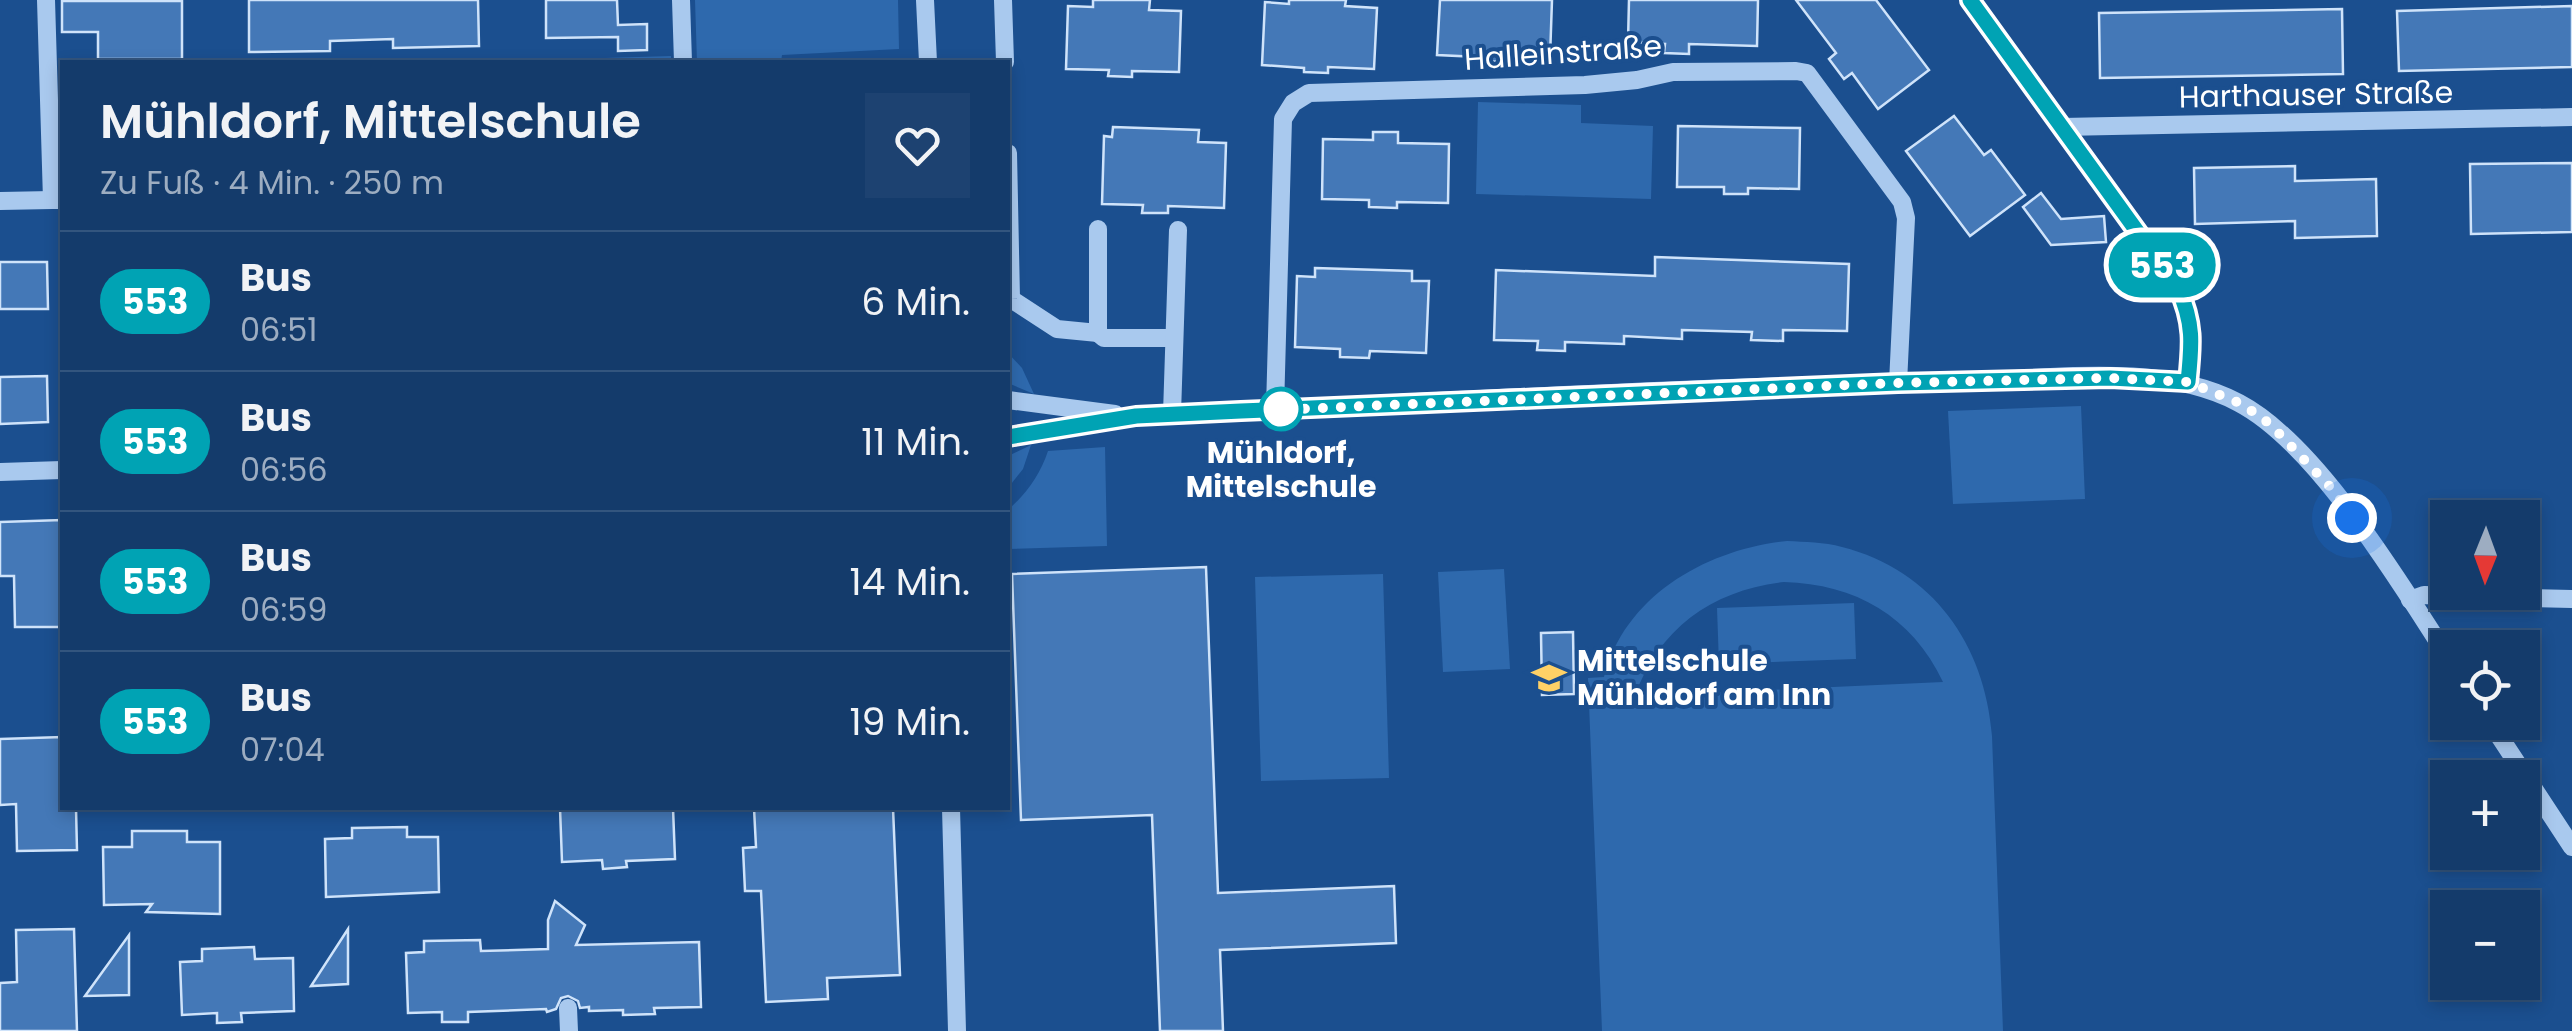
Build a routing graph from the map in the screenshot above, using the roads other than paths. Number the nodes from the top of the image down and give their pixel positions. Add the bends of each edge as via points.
1 (46, 0) edge
2 (680, 0) edge
3 (925, 0) edge
4 (1004, 0) edge
5 (1970, 0) edge
6 (683, 60) edge
7 (928, 60) edge
8 (1005, 60) edge
9 (2572, 117) edge
10 (2062, 127) junction
11 (0, 200) edge
12 (57, 200) edge
13 (1098, 230) dead end
14 (1178, 230) dead end
15 (1010, 250) edge
16 (1098, 333) junction
17 (1174, 338) junction
18 (2188, 382) junction
19 (1898, 383) junction
20 (1010, 400) edge
21 (1275, 410) junction
22 (1172, 414) junction
23 (1136, 416) junction
24 (1010, 438) edge
25 (60, 470) edge
26 (0, 472) edge
27 (2572, 599) edge
28 (2410, 600) junction
29 (2430, 631) edge
30 (2502, 740) edge
31 (951, 810) edge
32 (2572, 847) edge
33 (568, 1008) dead end
34 (569, 1031) edge
35 (957, 1031) edge

1 - 12 street
2 - 6 street
3 - 7 street
4 - 8 street
5 - 10 street
9 - 10 street, Harthauser Straße
10 - 18 street via 2178,288 2192,331
11 - 12 street
13 - 16 street
14 - 17 street
15 - 16 street via 1011,299 1057,330
16 - 17 street
17 - 22 street
18 - 19 street
18 - 28 street via 2242,404 2270,424 2333,490
19 - 21 street
19 - 21 street, Halleinstraße via 1902,202 1807,74 1673,72 1585,85 1309,93 1293,103 1283,119
20 - 23 street
21 - 22 street
22 - 23 street
23 - 24 street
25 - 26 street
27 - 28 street
28 - 29 street
30 - 32 street
31 - 35 street
33 - 34 street

